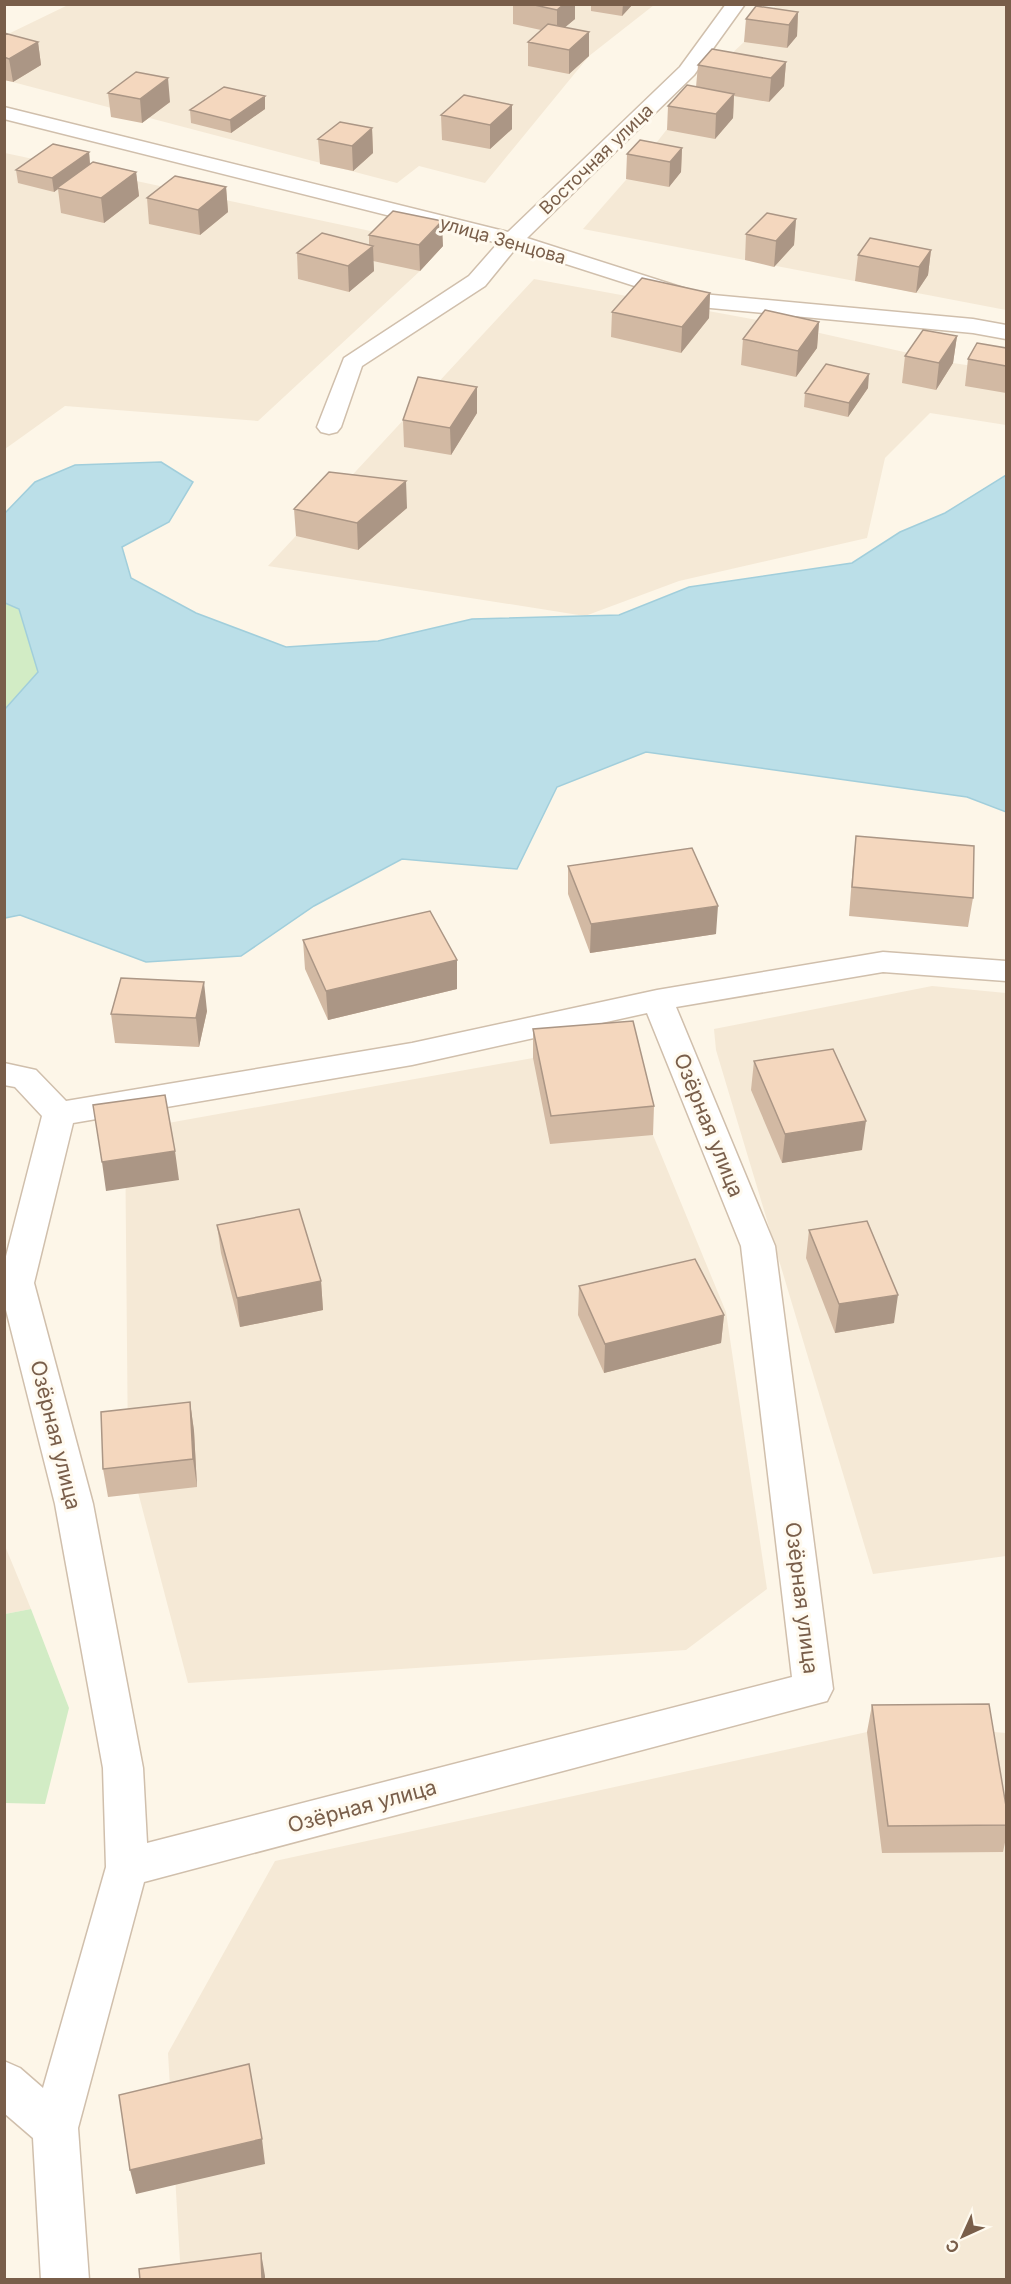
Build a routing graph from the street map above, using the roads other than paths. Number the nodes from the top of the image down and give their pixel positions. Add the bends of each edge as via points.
1 (736, 4) edge
2 (4, 113) edge
3 (512, 240) junction
4 (1006, 332) edge
5 (329, 428) dead end
6 (1006, 971) edge
7 (657, 1000) junction
8 (4, 1074) edge
9 (59, 1114) junction
10 (127, 1867) junction
11 (4, 2082) edge
12 (55, 2128) junction
13 (65, 2280) edge

1 - 3 street, Восточная улица via 687,71
2 - 3 street, улица Зенцова
3 - 4 street, улица Зенцова via 700,300
3 - 5 street, Восточная улица via 477,280 352,363
6 - 7 street via 883,962
7 - 9 street via 412,1054
7 - 10 street, Озёрная улица via 758,1246 813,1689
8 - 9 street via 25,1078
9 - 10 street, Озёрная улица via 17,1283 74,1504 98,1630 123,1768
10 - 12 street, Озёрная улица
11 - 12 street
12 - 13 street, Озёрная улица

